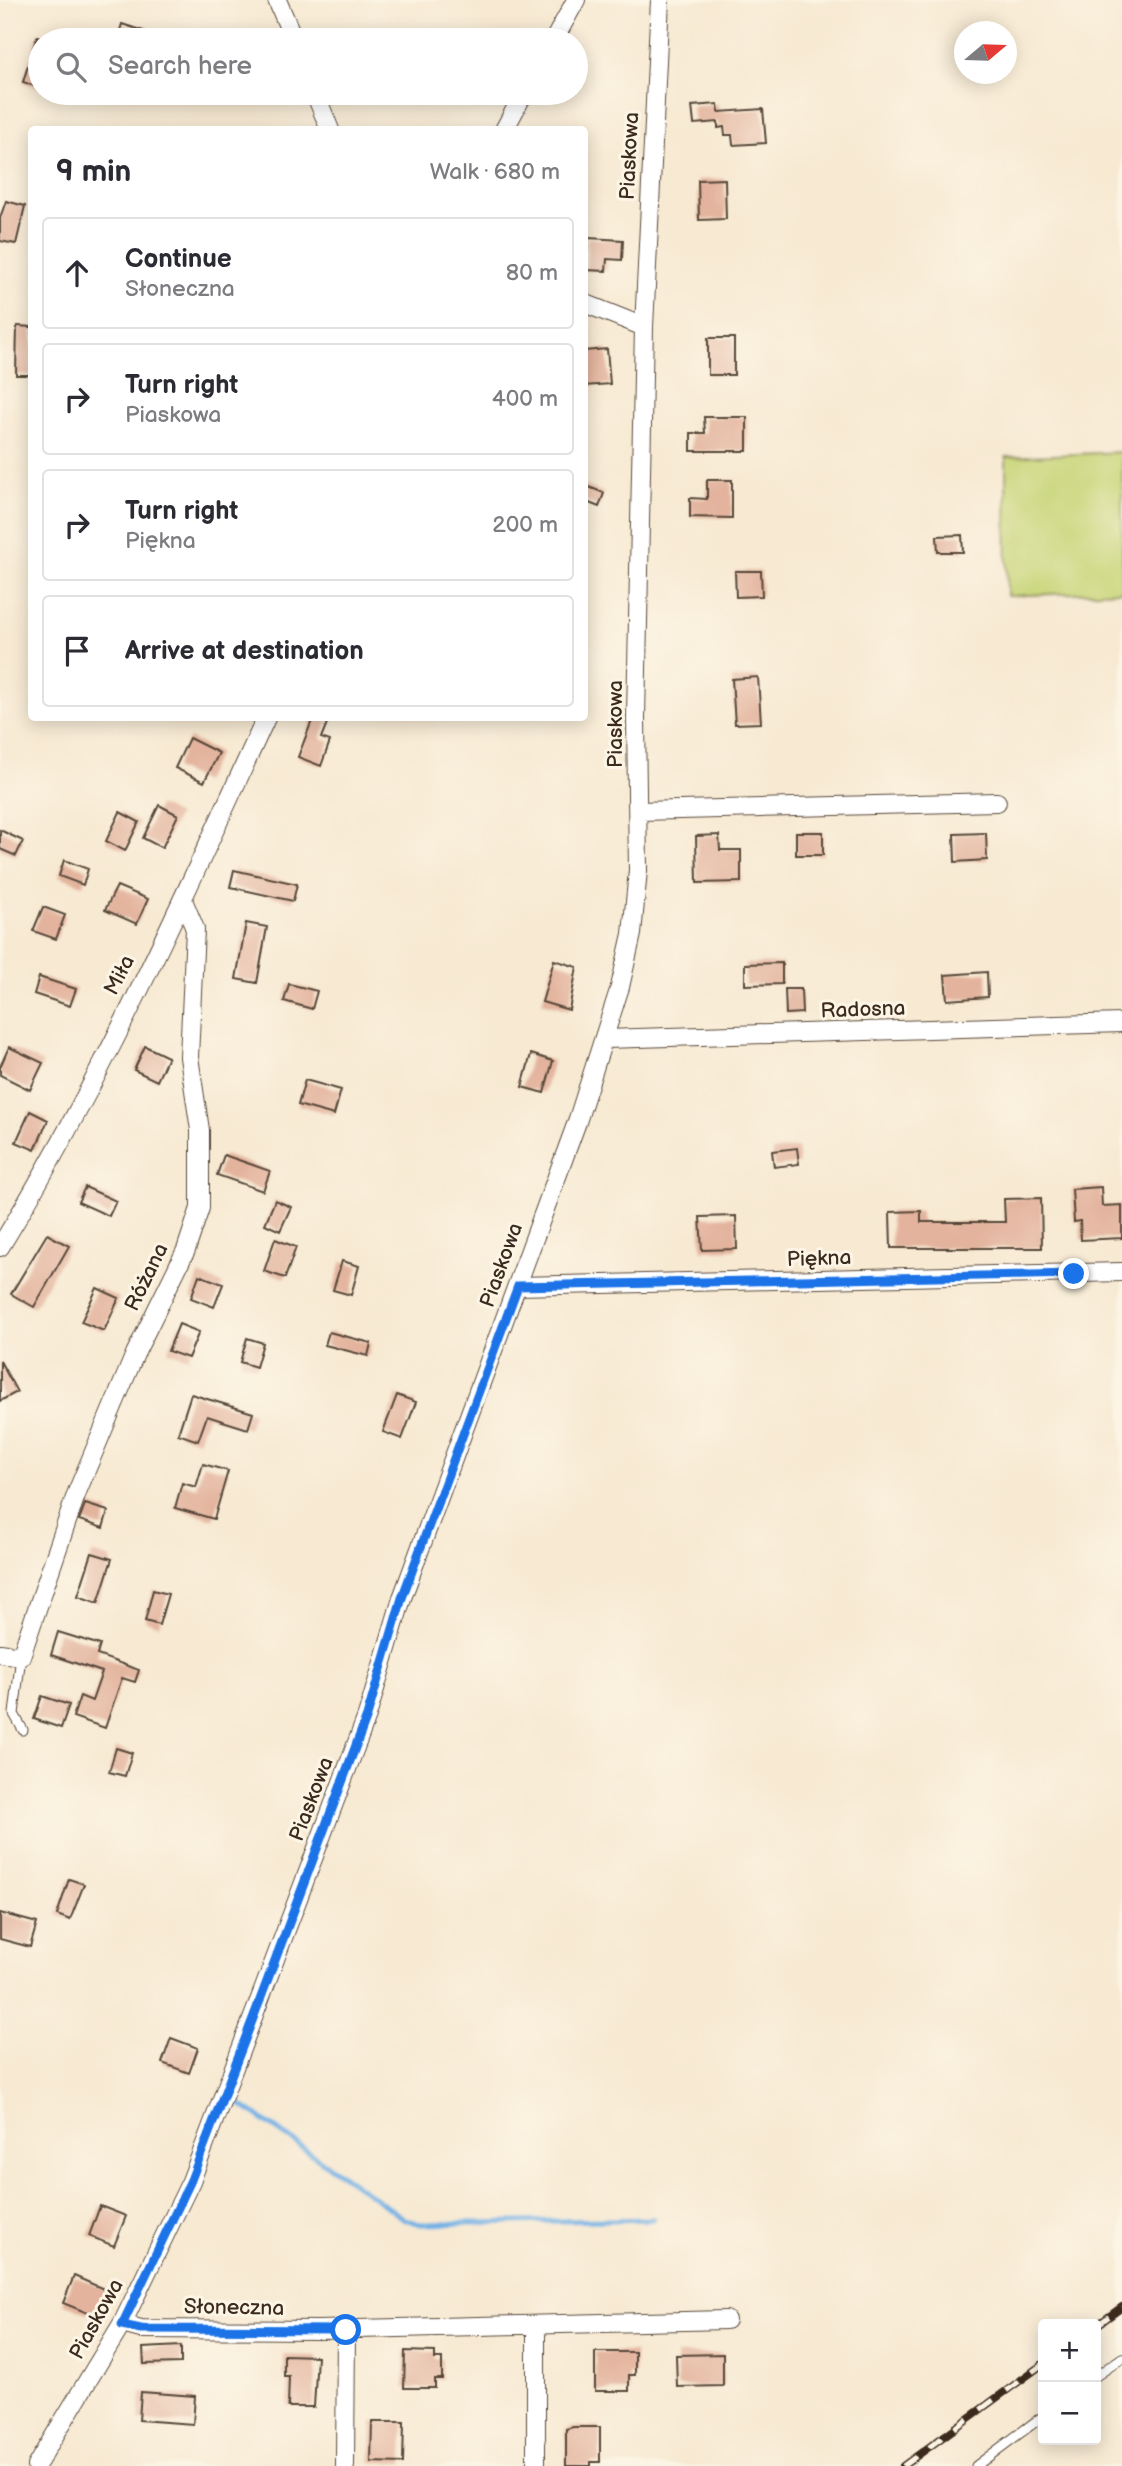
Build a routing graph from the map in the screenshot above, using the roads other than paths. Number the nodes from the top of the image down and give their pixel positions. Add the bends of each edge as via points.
1 (277, 0) edge
2 (576, 0) edge
3 (660, 0) edge
4 (289, 28) edge
5 (561, 28) edge
6 (320, 105) edge
7 (518, 105) edge
8 (328, 126) edge
9 (506, 126) edge
10 (588, 305) edge
11 (644, 327) junction
12 (265, 721) edge
13 (997, 802) dead end
14 (639, 811) junction
15 (183, 900) junction
16 (1122, 1023) edge
17 (606, 1039) junction
18 (0, 1247) edge
19 (1122, 1272) edge
20 (518, 1286) junction
21 (0, 1653) edge
22 (20, 1656) junction
23 (23, 1730) dead end
24 (726, 2320) dead end
25 (122, 2325) junction
26 (536, 2325) junction
27 (346, 2330) junction
28 (1122, 2358) edge
29 (1101, 2373) edge
30 (1038, 2420) edge
31 (36, 2466) edge
32 (345, 2466) edge
33 (536, 2466) edge
34 (976, 2466) edge

1 - 4 street
2 - 5 street
3 - 11 street, Piaskowa
6 - 8 street
7 - 9 street
10 - 11 street
11 - 14 street, Piaskowa via 636,718
12 - 15 street, Miła
13 - 14 street
14 - 17 street, Piaskowa via 632,934
15 - 18 street, Miła via 43,1176
15 - 22 street, Różana via 195,929 189,1057 200,1130 200,1208 186,1250 135,1354 77,1492
16 - 17 street, Radosna
17 - 20 street, Piaskowa
19 - 20 street, Piękna
20 - 25 street, Piaskowa via 402,1598 367,1716 257,2008 191,2180
21 - 22 street
22 - 23 lane, Różana via 13,1714
24 - 26 street, Słoneczna
25 - 27 street, Słoneczna via 141,2329
25 - 31 street, Piaskowa
26 - 27 street, Słoneczna
26 - 33 street
27 - 32 street
28 - 29 lane
30 - 34 lane

